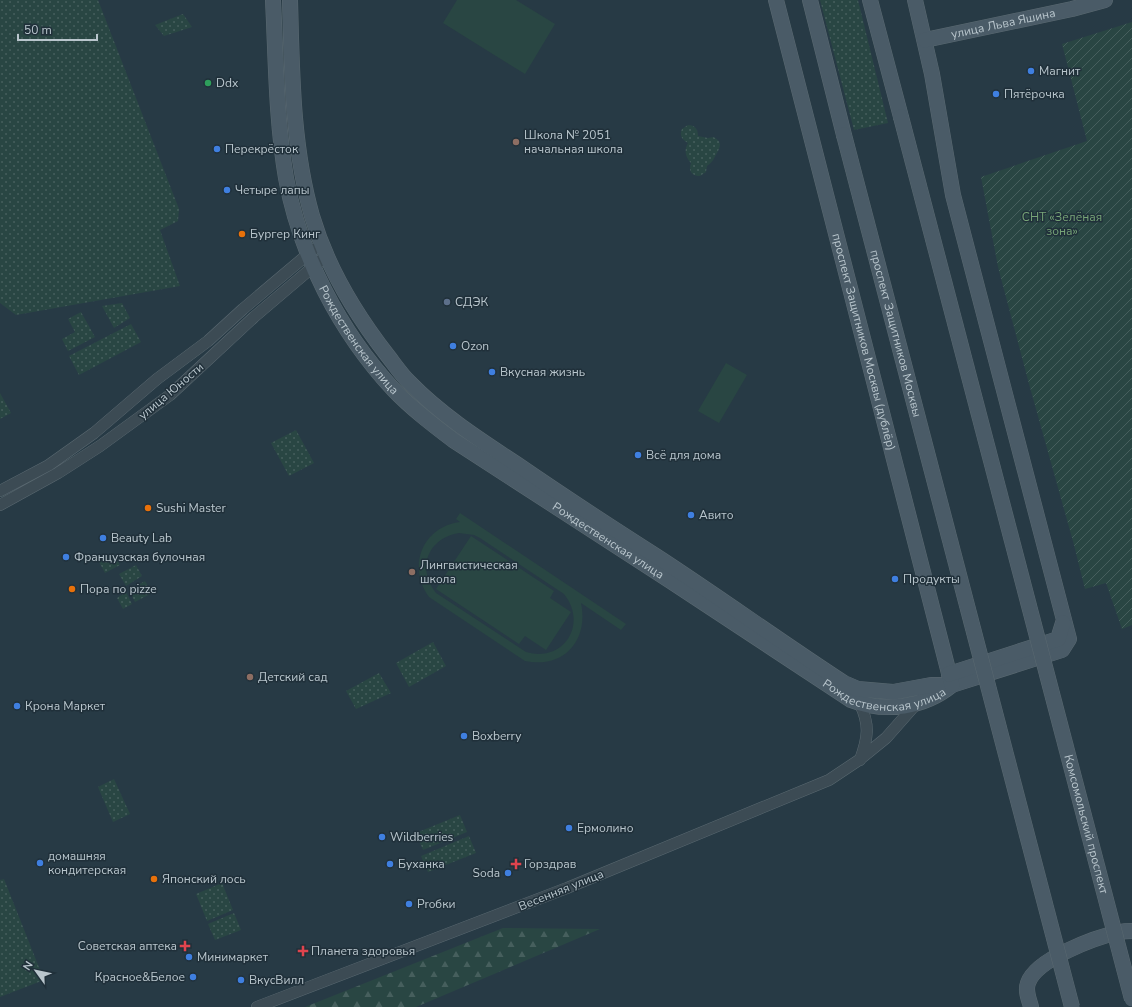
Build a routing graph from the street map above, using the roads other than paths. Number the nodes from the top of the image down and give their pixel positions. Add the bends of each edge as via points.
1 (274, 0) edge
2 (290, 0) edge
3 (776, 0) edge
4 (806, 0) edge
5 (810, 0) edge
6 (870, 0) edge
7 (915, 0) edge
8 (1105, 0) edge
9 (815, 19) junction
10 (925, 40) junction
11 (324, 249) junction
12 (311, 260) junction
13 (157, 379) junction
14 (170, 395) junction
15 (0, 491) edge
16 (0, 505) edge
17 (1064, 621) junction
18 (947, 684) junction
19 (860, 704) junction
20 (916, 704) junction
21 (860, 760) junction
22 (1132, 931) edge
23 (1132, 999) edge
24 (257, 1007) edge
25 (1031, 1007) edge
26 (1072, 1007) edge

1 - 12 street, Рождественская улица via 278,96 286,179 296,219
2 - 11 street, Рождественская улица via 297,141 312,215
3 - 18 street, проспект Защитников Москвы (дублёр)
4 - 9 street
5 - 9 street, проспект Защитников Москвы
6 - 23 street, Комсомольский проспект, bridge
7 - 10 street
8 - 10 street, улица Льва Яшина
9 - 26 street, проспект Защитников Москвы, bridge
10 - 17 street via 953,195
11 - 12 street, улица Юности
11 - 18 street, Рождественская улица via 354,307 406,379 464,429 844,683 858,690 893,692
12 - 13 street, улица Юности via 243,309
12 - 14 street, улица Юности
12 - 19 street, Рождественская улица via 322,285 358,346 393,389 425,419 501,472 823,683
13 - 14 street via 169,376 173,378 174,389
13 - 15 street, улица Юности via 94,433 49,465
14 - 16 street, улица Юности via 100,446
17 - 18 street via 1058,639
17 - 18 street via 1069,639 1062,650
18 - 20 street, Рождественская улица via 935,697
19 - 20 street, Рождественская улица via 882,708
19 - 21 street via 867,726 866,743
20 - 21 street, Весенняя улица via 886,738
21 - 24 street, Весенняя улица via 829,780 567,888
22 - 25 street via 1121,931 1090,941 1039,968 1028,984 1027,992

